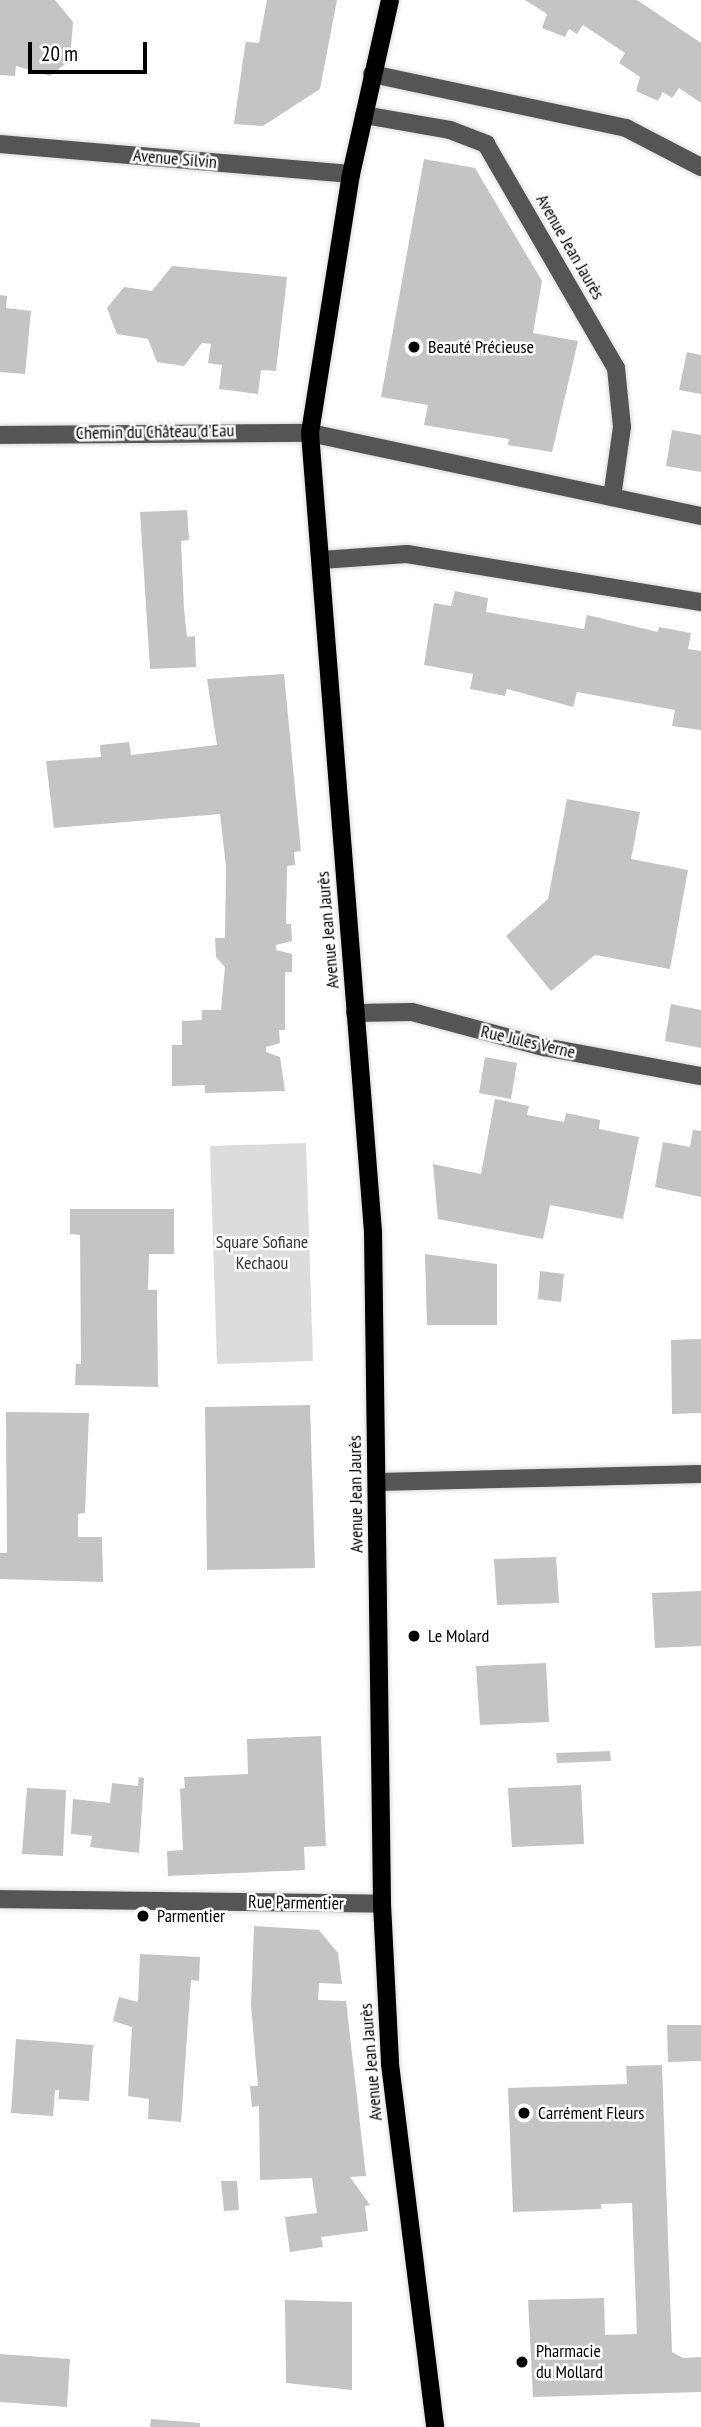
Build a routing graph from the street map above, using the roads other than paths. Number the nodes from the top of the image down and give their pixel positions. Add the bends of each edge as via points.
1 (390, 0) edge
2 (372, 74) junction
3 (364, 115) junction
4 (0, 144) edge
5 (701, 167) edge
6 (351, 174) junction
7 (310, 433) junction
8 (0, 435) edge
9 (612, 497) junction
10 (701, 516) edge
11 (321, 560) junction
12 (701, 602) edge
13 (355, 1013) junction
14 (701, 1076) edge
15 (701, 1474) edge
16 (377, 1482) junction
17 (0, 1899) edge
18 (382, 1904) junction
19 (435, 2427) edge

1 - 2 main road, Avenue Jean Jaurès
2 - 3 main road, Avenue Jean Jaurès
2 - 5 street via 626,128
3 - 6 main road, Avenue Jean Jaurès
3 - 9 street, Avenue Jean Jaurès via 450,130 486,144 616,368 622,427
4 - 6 street, Avenue Silvin
6 - 7 main road, Avenue Jean Jaurès
7 - 8 street, Chemin du Château d'Eau
7 - 9 street
7 - 11 main road, Avenue Jean Jaurès
9 - 10 street
11 - 12 street via 407,554
11 - 13 main road, Avenue Jean Jaurès
13 - 14 street, Rue Jules Verne via 412,1012 544,1047
13 - 16 main road, Avenue Jean Jaurès via 373,1232
15 - 16 street
16 - 18 main road, Avenue Jean Jaurès
17 - 18 street, Rue Parmentier
18 - 19 main road, Avenue Jean Jaurès via 390,2064

